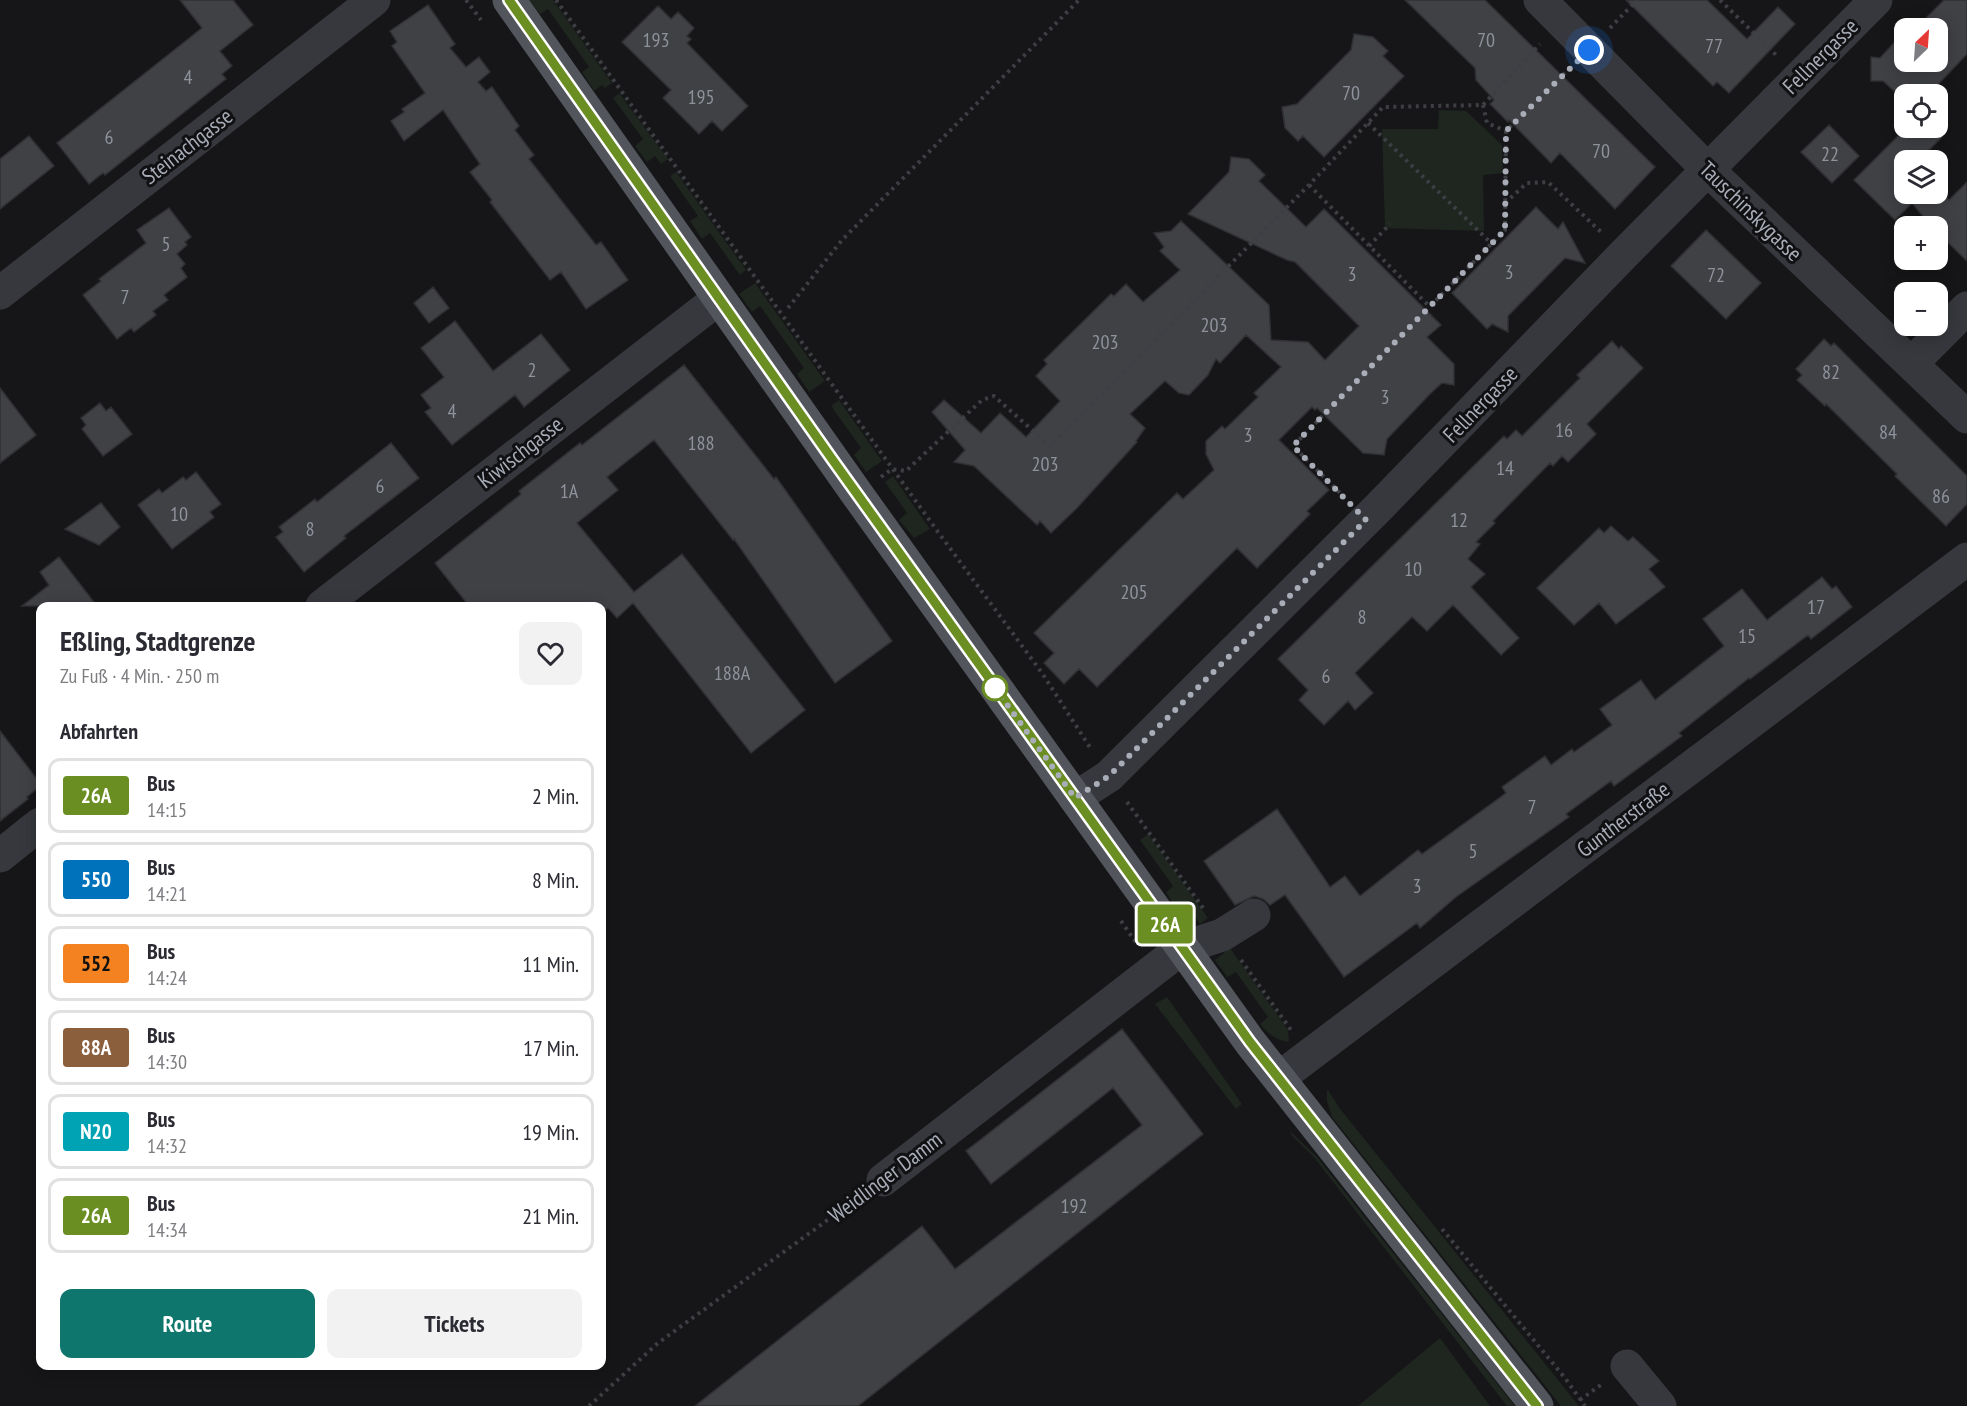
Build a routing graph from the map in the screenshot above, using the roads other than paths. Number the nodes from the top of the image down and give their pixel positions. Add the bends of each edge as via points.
1 (374, 0) edge
2 (509, 0) edge
3 (1876, 0) edge
4 (1550, 11) edge
5 (1708, 170) junction
6 (0, 293) edge
7 (718, 298) junction
8 (1967, 308) edge
9 (1912, 363) junction
10 (1967, 417) edge
11 (1967, 559) edge
12 (327, 602) edge
13 (1075, 798) junction
14 (36, 827) edge
15 (0, 856) edge
16 (1254, 915) dead end
17 (1182, 948) junction
18 (1279, 1078) junction
19 (883, 1180) road end
20 (1627, 1366) dead end
21 (1537, 1406) edge
22 (1659, 1406) edge

1 - 6 street, Steinachgasse
2 - 7 main road
3 - 5 street, Fellnergasse
4 - 5 street, Tauschinskygasse
5 - 9 street, Tauschinskygasse
5 - 13 street, Fellnergasse via 1109,776
7 - 12 street, Kiwischgasse
7 - 13 main road
8 - 9 street
9 - 10 street, Tauschinskygasse
11 - 18 street, Guntherstraße
13 - 17 main road
14 - 15 street
16 - 17 street, Weidlinger Damm via 1222,935
17 - 18 main road
17 - 19 street, Weidlinger Damm
18 - 21 main road
20 - 22 street

